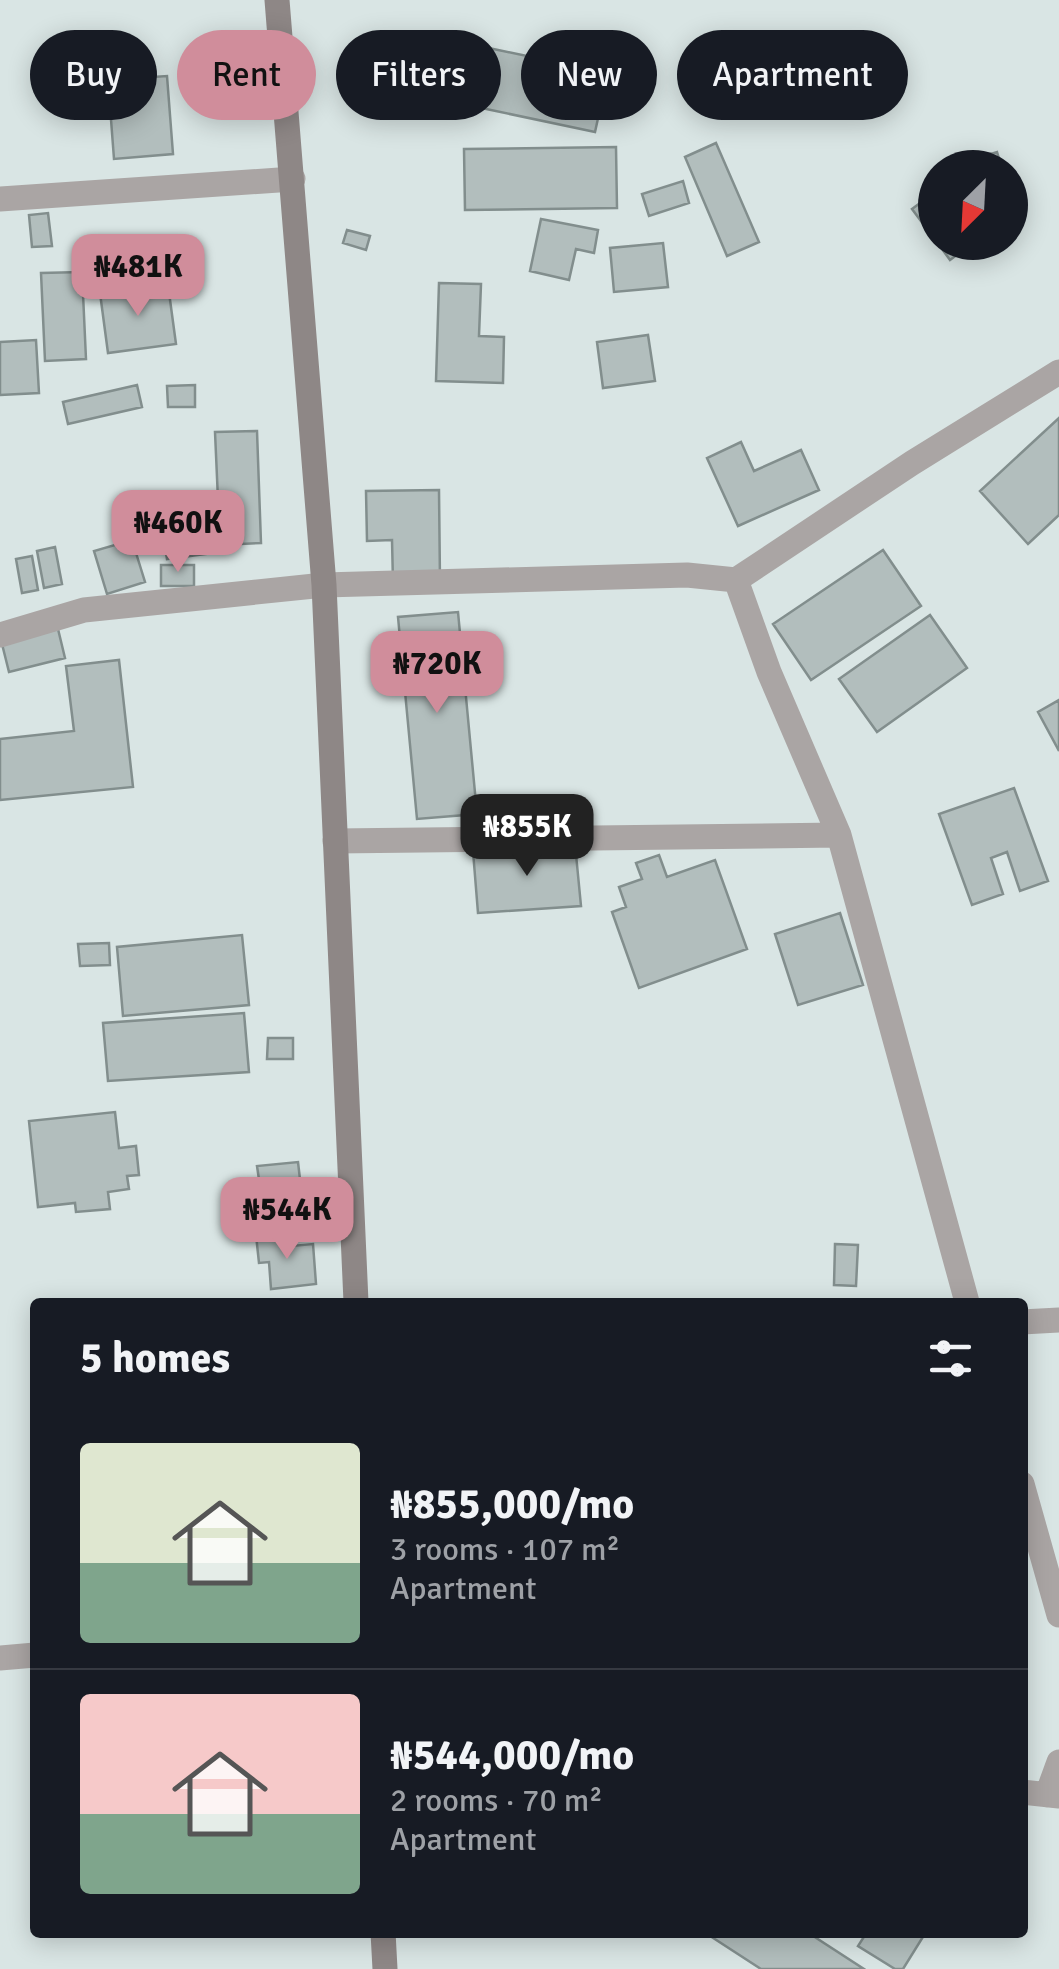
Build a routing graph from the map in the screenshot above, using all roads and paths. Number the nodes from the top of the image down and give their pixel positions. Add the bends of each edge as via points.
1 (277, 0) edge
2 (293, 179) junction
3 (0, 199) edge
4 (1059, 372) edge
5 (736, 580) junction
6 (324, 586) junction
7 (0, 636) edge
8 (839, 835) junction
9 (335, 841) junction
10 (356, 1298) edge
11 (966, 1298) edge
12 (1059, 1320) edge
13 (1028, 1322) edge
14 (1028, 1505) edge
15 (1059, 1614) edge
16 (30, 1655) edge
17 (0, 1658) edge
18 (1059, 1762) edge
19 (1043, 1794) edge
20 (383, 1938) edge
21 (385, 1969) edge

1 - 2 street
2 - 3 street
2 - 6 street
4 - 5 street
5 - 6 street
5 - 8 street
6 - 7 street via 84,610
6 - 9 street
8 - 9 street
8 - 11 street
9 - 10 street
12 - 13 street
14 - 15 street
16 - 17 street
18 - 19 street
20 - 21 street

